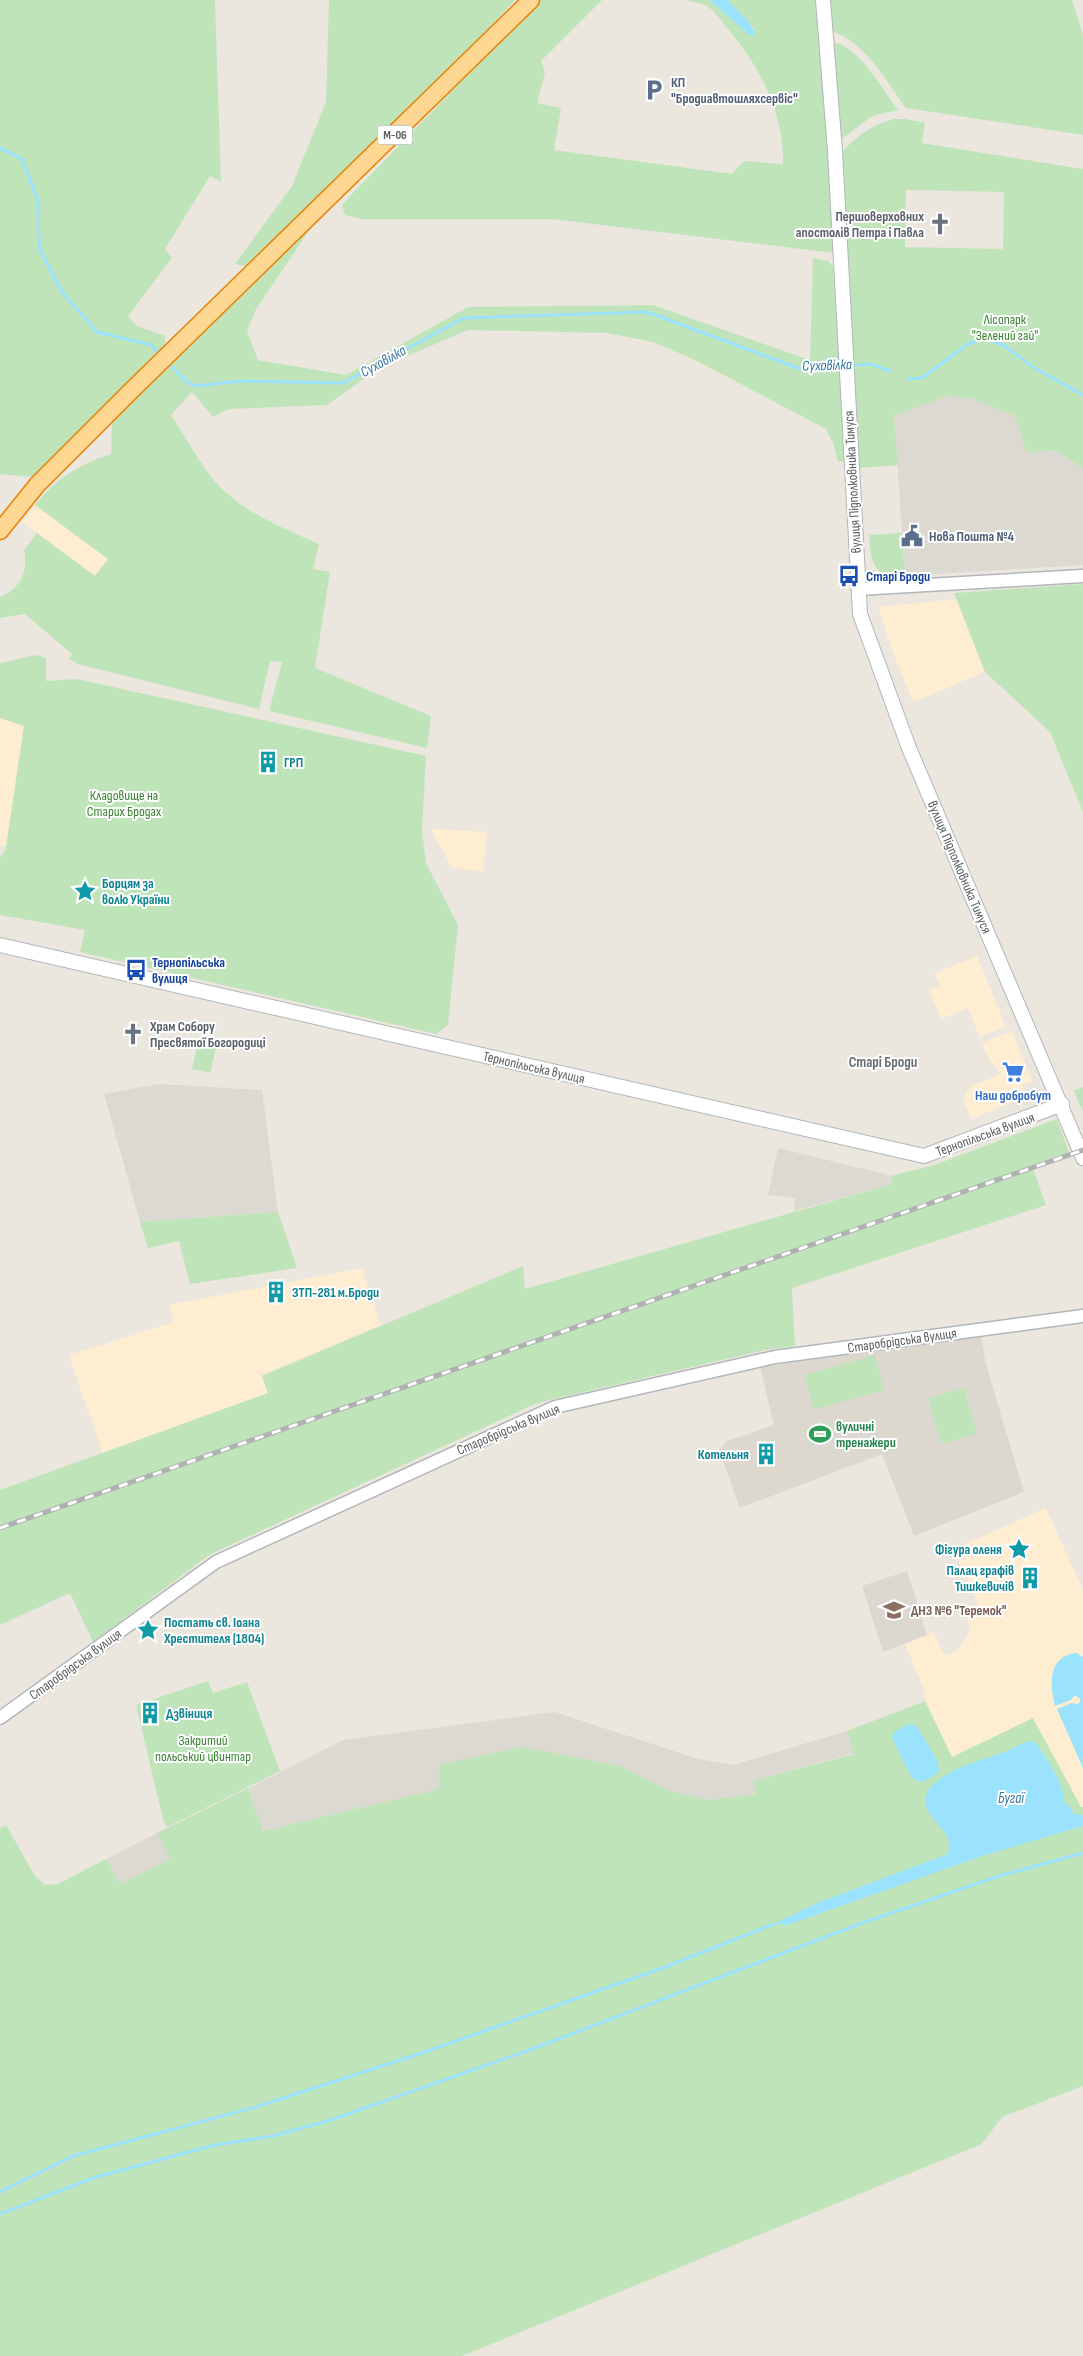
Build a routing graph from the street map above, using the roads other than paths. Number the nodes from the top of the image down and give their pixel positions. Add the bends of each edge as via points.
1 (532, 0) edge
2 (823, 0) edge
3 (0, 531) edge
4 (1083, 576) edge
5 (858, 589) junction
6 (0, 945) edge
7 (1062, 1104) junction
8 (1083, 1158) edge
9 (1083, 1316) edge
10 (0, 1718) edge

1 - 3 highway, М-06 via 135,386 37,485
2 - 5 main road, вулиця Підполковника Тимуся via 835,151
4 - 5 street
5 - 7 main road, вулиця Підполковника Тимуся via 860,614 909,748
6 - 7 main road, Тернопільська вулиця via 924,1156
7 - 8 main road, вулиця Підполковника Тимуся
9 - 10 street, Старобрідська вулиця via 775,1357 555,1407 216,1562

